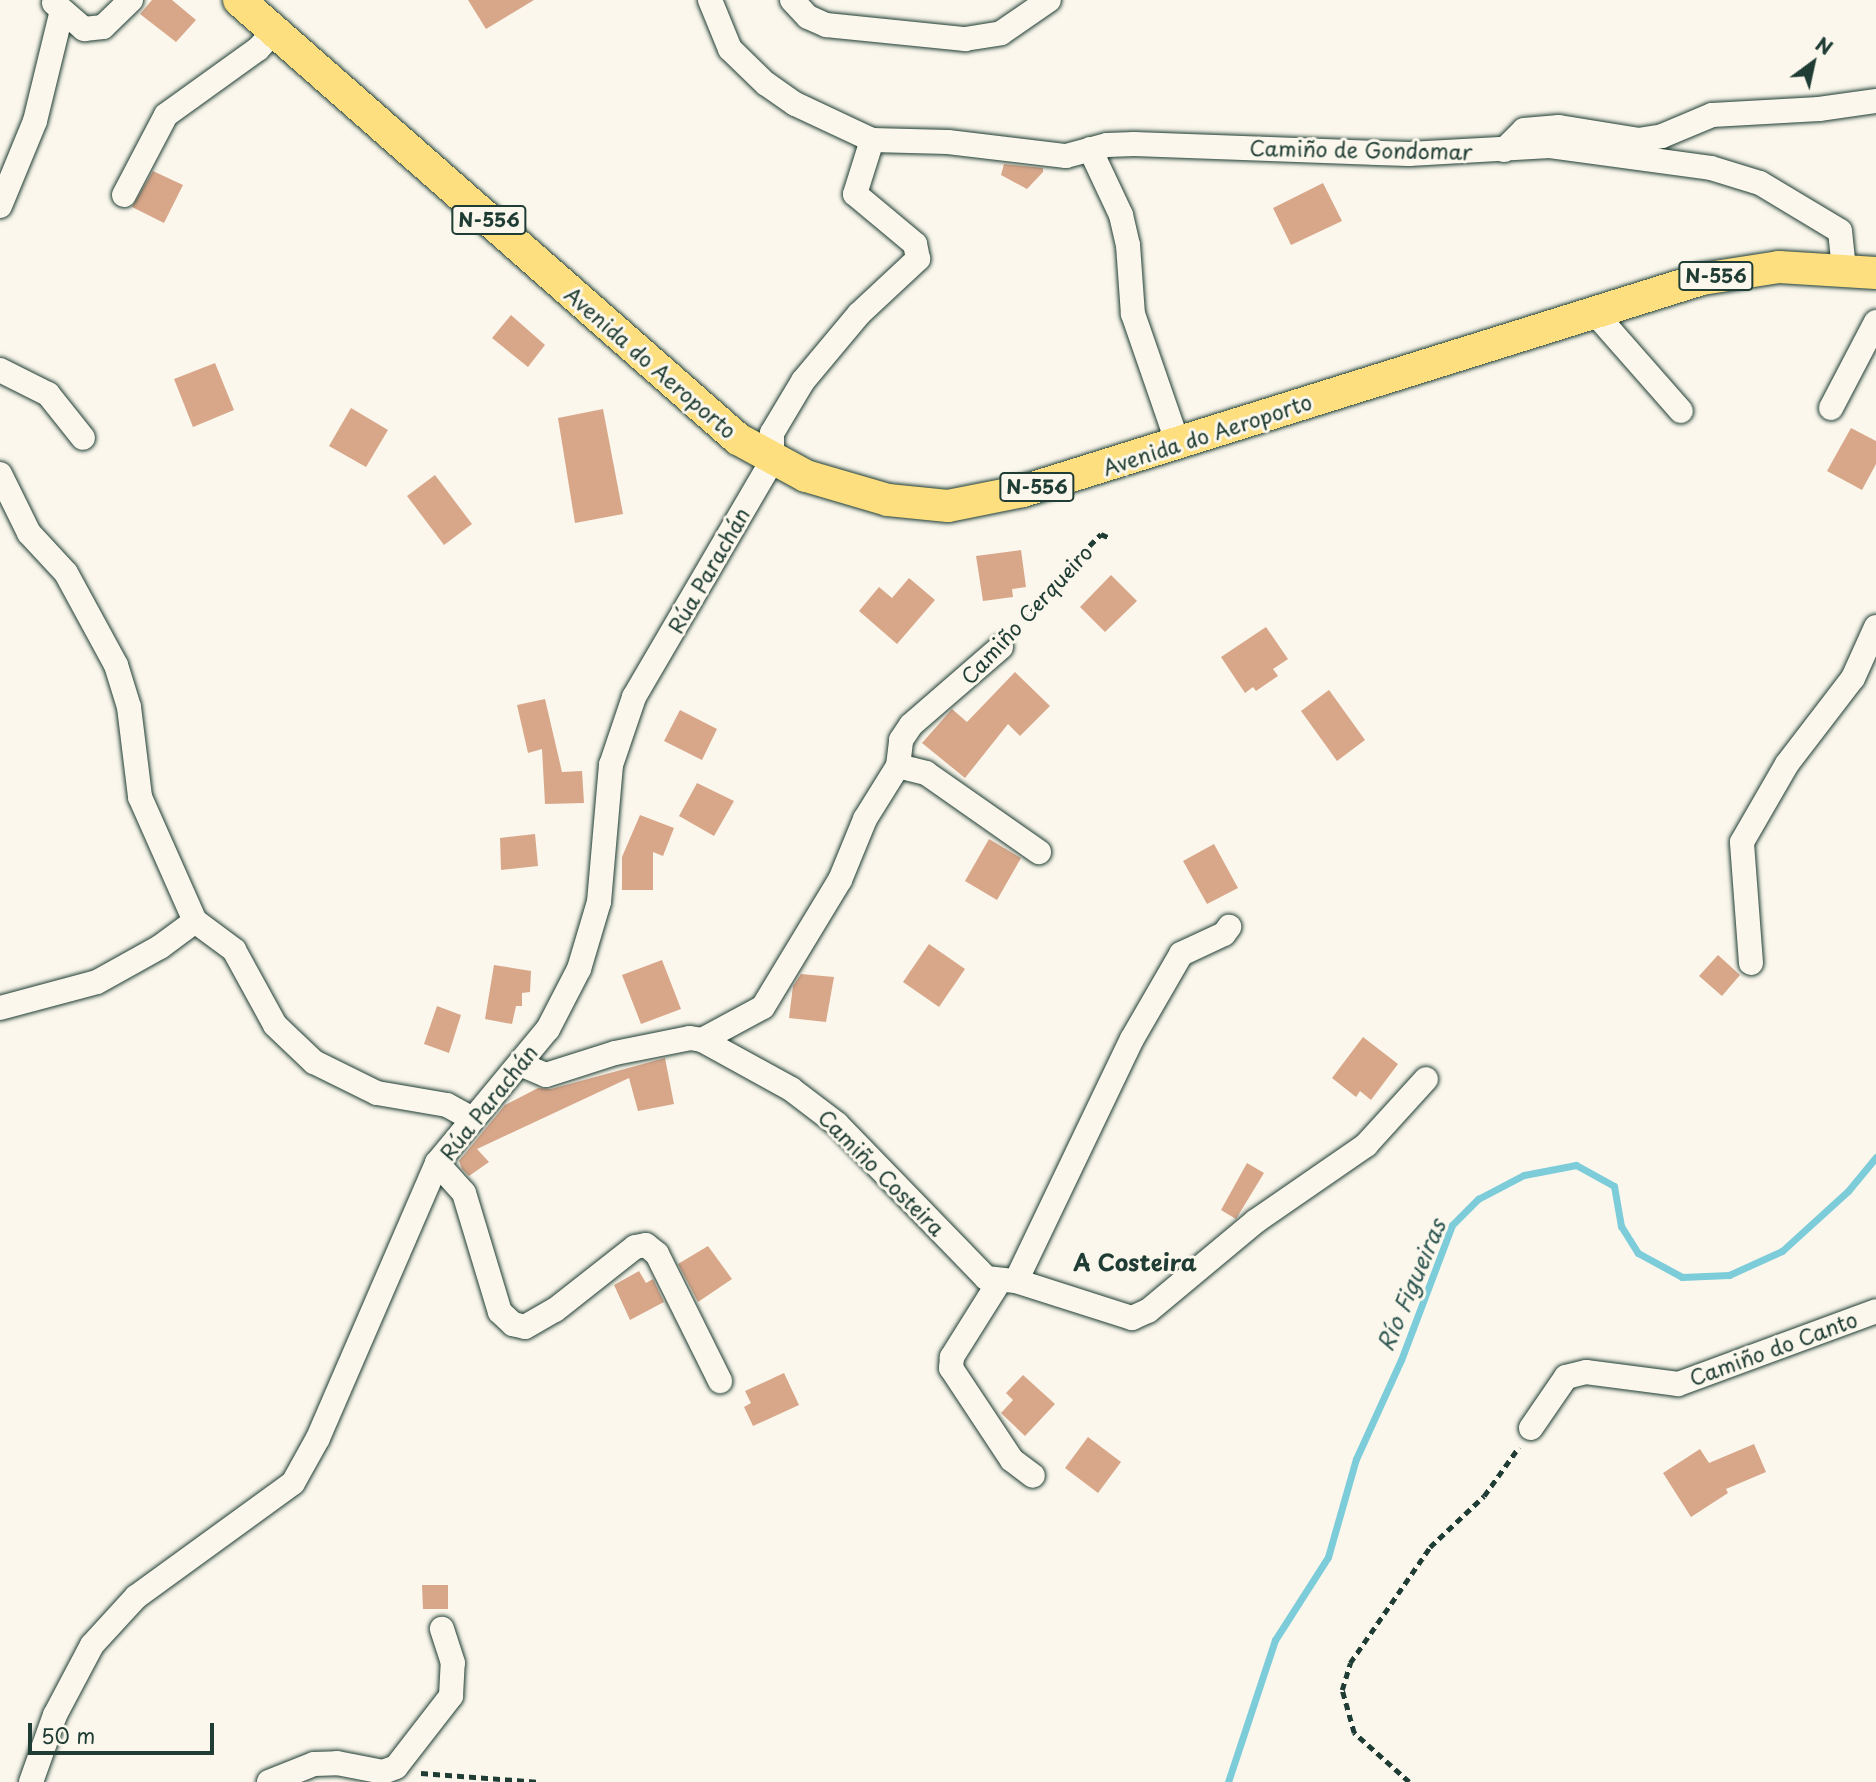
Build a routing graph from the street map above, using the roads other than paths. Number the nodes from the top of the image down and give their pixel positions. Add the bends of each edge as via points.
1 (131, 0) edge
2 (239, 0) edge
3 (710, 0) edge
4 (792, 0) edge
5 (1049, 0) edge
6 (57, 7) edge
7 (274, 31) junction
8 (1876, 101) edge
9 (872, 141) junction
10 (1090, 149) junction
11 (1504, 150) junction
12 (124, 195) dead end
13 (0, 206) edge
14 (1843, 267) junction
15 (1876, 273) edge
16 (1593, 311) junction
17 (1876, 322) edge
18 (0, 370) edge
19 (1831, 408) dead end
20 (1681, 411) dead end
21 (83, 439) dead end
22 (1178, 444) junction
23 (772, 461) junction
24 (0, 474) edge
25 (1876, 627) edge
26 (1001, 647) road end
27 (898, 766) junction
28 (1039, 852) dead end
29 (195, 921) junction
30 (1228, 928) dead end
31 (1751, 963) dead end
32 (0, 1008) edge
33 (702, 1040) junction
34 (520, 1064) junction
35 (1426, 1080) dead end
36 (470, 1118) junction
37 (437, 1163) junction
38 (1008, 1281) junction
39 (1876, 1311) edge
40 (720, 1381) dead end
41 (1531, 1428) road end
42 (1033, 1476) dead end
43 (442, 1629) dead end
44 (32, 1782) edge
45 (269, 1782) edge

1 - 6 street via 103,27 84,29
2 - 7 main road, Avenida do Aeroporto / N-556
3 - 9 street, Camiño de Gondomar via 730,49 766,84 795,104
4 - 5 street via 808,18 826,25 965,39 1001,33
6 - 13 street via 35,121
7 - 12 street via 258,49 166,115
7 - 23 main road, Avenida do Aeroporto / N-556 via 702,409
8 - 11 street via 1712,115 1662,136 1638,140 1559,127 1524,130
9 - 10 street, Camiño de Gondomar via 948,142 1056,155
9 - 23 street via 855,194 915,244 918,259 859,314 803,381 772,433
10 - 11 street, Camiño de Gondomar via 1134,144 1409,154
10 - 22 street via 1121,215 1128,245 1132,314
11 - 14 street, Camiño de Gondomar via 1550,146 1736,173 1840,231
14 - 15 main road, Avenida do Aeroporto / N-556
14 - 16 main road, Avenida do Aeroporto / N-556 via 1741,271
16 - 20 street
16 - 22 main road, Avenida do Aeroporto / N-556
17 - 19 street
18 - 21 street via 48,394
22 - 23 main road, Avenida do Aeroporto / N-556 via 1023,491 948,506 888,500 830,485
23 - 34 street, Rúa Parachán via 623,720 611,765 599,902 591,937 548,1028
24 - 29 street via 29,533 66,573 116,665 129,707 140,797
25 - 31 street via 1853,678 1787,764 1742,842
26 - 27 street, Camiño Cerqueiro via 911,725 901,740
27 - 28 street via 926,773
27 - 33 street, Camiño Cerqueiro via 865,819 840,880 763,1007
29 - 32 street via 160,947 97,982
29 - 36 street via 234,950 275,1025 314,1062 376,1093 447,1105
30 - 38 street via 1181,954 1132,1039
33 - 34 street via 690,1038 615,1053 546,1075
33 - 38 street, Camiño Costeira via 823,1112 986,1278
34 - 36 street, Rúa Parachán
35 - 38 street, Camiño Costeira via 1366,1144 1256,1221 1148,1311 1132,1318 1118,1317
36 - 37 street, Rúa Parachán
37 - 40 street via 464,1192 500,1312 513,1324 525,1327 545,1316 635,1247 646,1245 657,1254
37 - 44 street, Rúa Parachán via 318,1438 293,1483 136,1597 92,1645 55,1715
38 - 42 street via 952,1357 951,1368 1012,1460
39 - 41 street, Camiño do Canto via 1678,1384 1586,1372 1566,1377
43 - 45 street via 453,1663 451,1696 396,1767 383,1772 337,1763 314,1764

